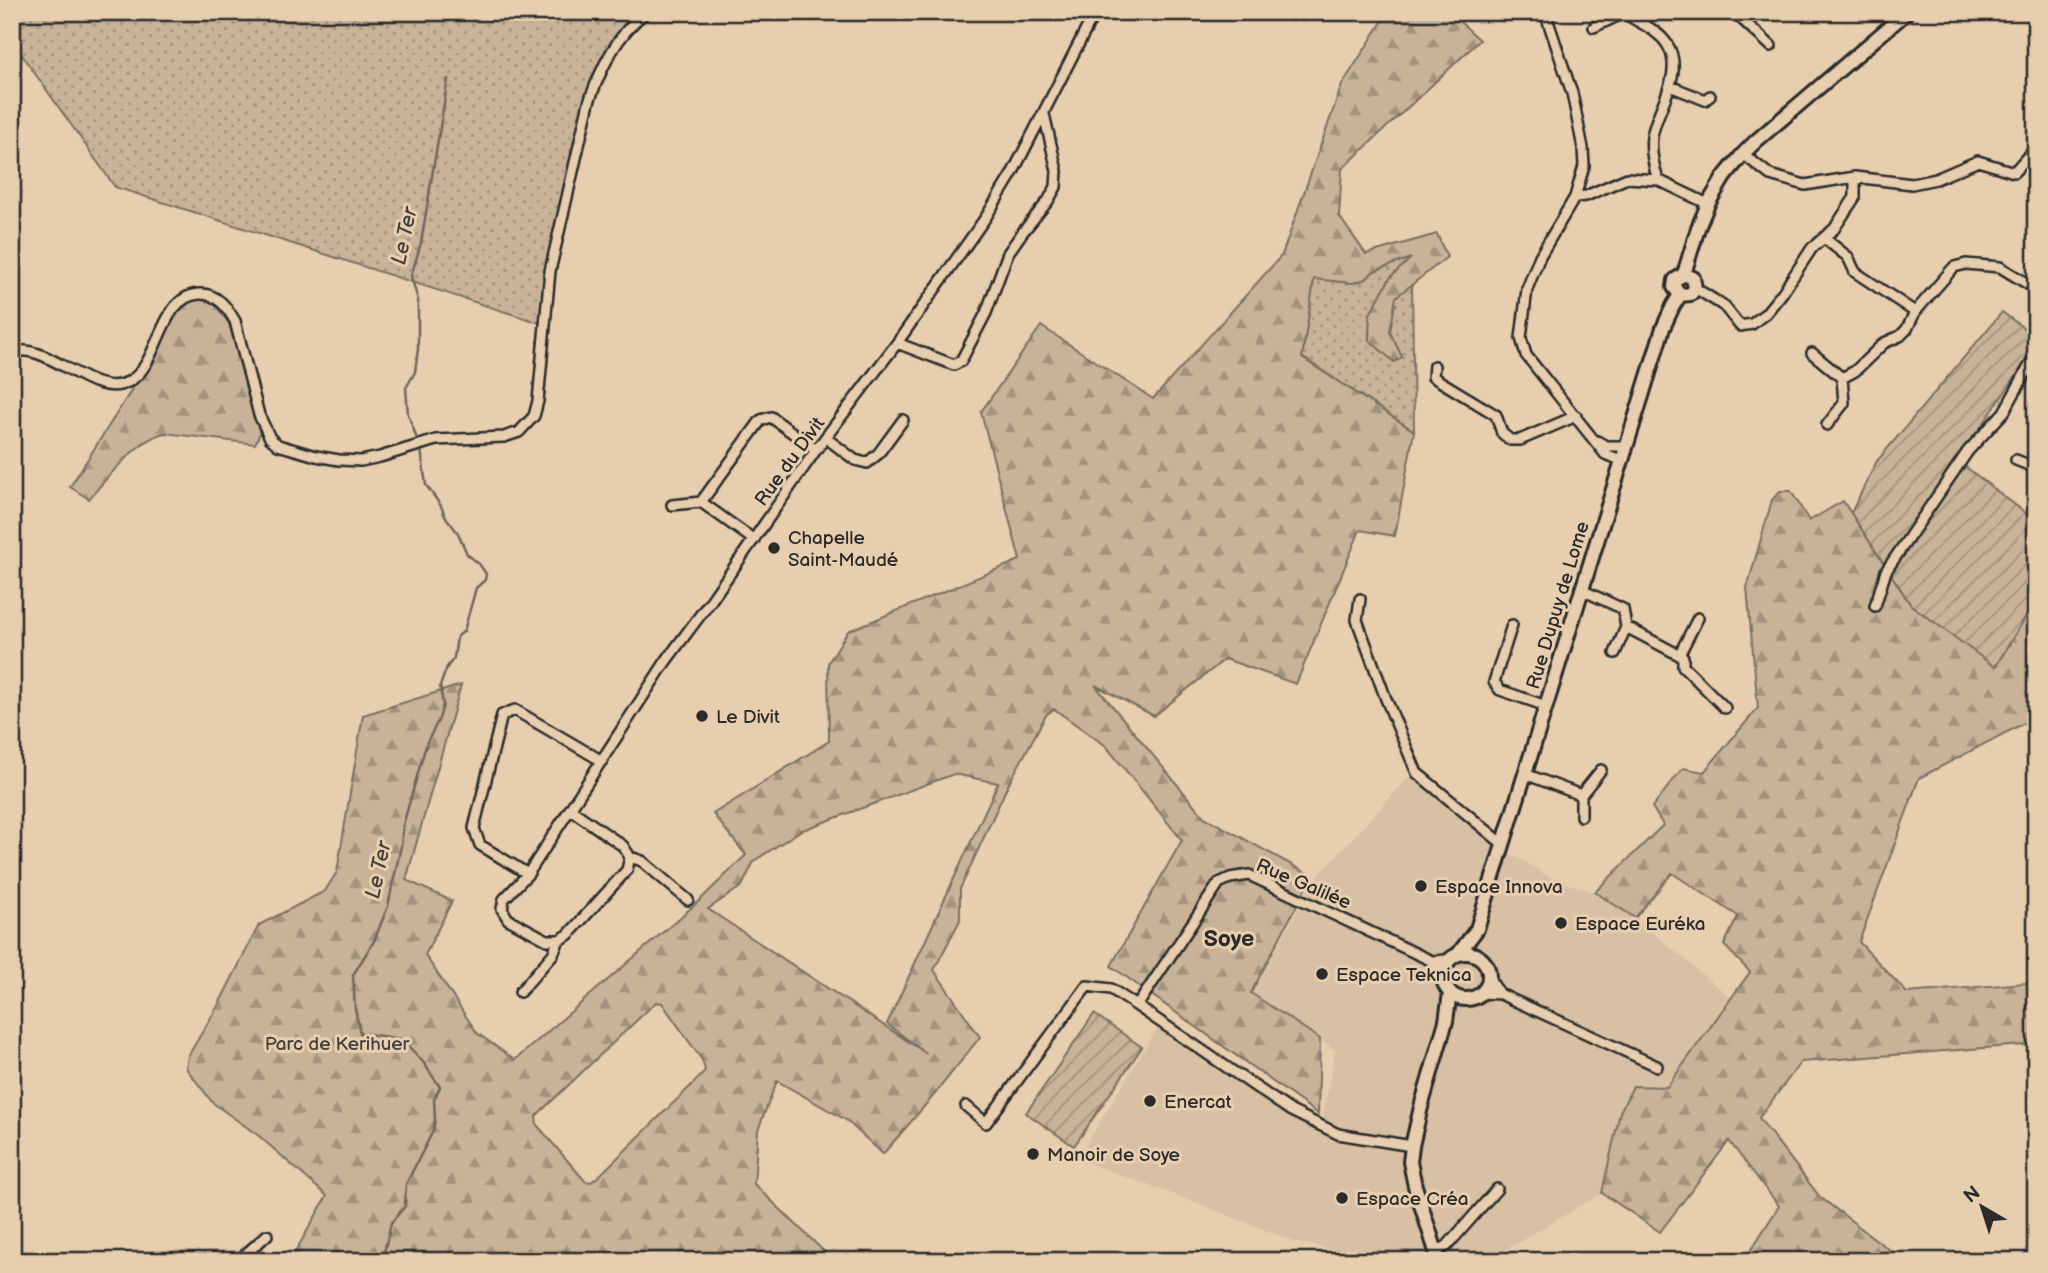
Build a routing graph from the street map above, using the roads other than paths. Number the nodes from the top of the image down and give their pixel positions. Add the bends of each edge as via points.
1 (646, 12) edge
2 (1095, 12) edge
3 (1545, 12) edge
4 (1734, 12) edge
5 (1907, 12) edge
6 (1624, 13) edge
7 (1594, 27) dead end
8 (1771, 46) dead end
9 (1670, 86) junction
10 (1710, 96) dead end
11 (1044, 114) junction
12 (2036, 150) edge
13 (1743, 154) junction
14 (1855, 177) junction
15 (1658, 180) junction
16 (1575, 197) junction
17 (1708, 205) junction
18 (1824, 238) junction
19 (1684, 274) junction
20 (1695, 288) junction
21 (2036, 289) edge
22 (1680, 295) junction
23 (1914, 312) junction
24 (897, 344) junction
25 (12, 352) edge
26 (1812, 353) dead end
27 (2036, 354) edge
28 (1434, 366) dead end
29 (1842, 378) junction
30 (1576, 416) junction
31 (903, 420) dead end
32 (1827, 425) dead end
33 (826, 438) junction
34 (1595, 440) junction
35 (1625, 446) junction
36 (816, 450) junction
37 (1621, 460) junction
38 (2016, 460) dead end
39 (2036, 468) edge
40 (701, 502) junction
41 (672, 505) dead end
42 (754, 540) junction
43 (1582, 590) junction
44 (1360, 599) dead end
45 (1875, 606) dead end
46 (1698, 618) dead end
47 (1512, 625) dead end
48 (1626, 627) junction
49 (1615, 653) dead end
50 (1679, 655) junction
51 (1546, 706) junction
52 (1725, 708) dead end
53 (602, 761) junction
54 (1601, 771) dead end
55 (1525, 774) junction
56 (1581, 795) junction
57 (570, 809) junction
58 (1581, 816) dead end
59 (1503, 844) junction
60 (630, 857) junction
61 (528, 874) junction
62 (688, 900) dead end
63 (1477, 929) junction
64 (559, 940) junction
65 (1453, 957) junction
66 (1479, 957) junction
67 (1432, 961) junction
68 (1443, 974) junction
69 (1489, 979) junction
70 (520, 992) dead end
71 (1450, 993) junction
72 (1481, 993) junction
73 (1500, 994) junction
74 (1465, 999) junction
75 (1137, 1006) junction
76 (1446, 1021) junction
77 (1657, 1066) dead end
78 (966, 1106) dead end
79 (1412, 1146) junction
80 (1497, 1189) dead end
81 (267, 1235) dead end
82 (1438, 1256) edge
83 (238, 1261) edge

1 - 25 street via 610,53 589,102 550,271 538,401 530,423 512,436 436,440 361,461 316,456 278,445 259,415 235,321 227,307 204,293 188,296 171,311 141,372 125,384 113,387 27,351
2 - 11 street, Rue du Divit
3 - 16 street via 1572,93 1583,148 1584,166
4 - 8 street
5 - 13 street, Rue Dupuy de Lome
6 - 7 street
6 - 9 street via 1666,43 1671,54
9 - 10 street via 1705,100
9 - 15 street via 1652,138
11 - 24 street, Rue du Divit via 986,217
11 - 24 street via 1057,171 1056,187 1008,253 961,361 954,365
12 - 14 street via 2014,172 1978,161 1912,184
13 - 14 street via 1770,175 1805,184
13 - 17 street, Rue Dupuy de Lome
14 - 18 street via 1855,197
15 - 16 street via 1627,178
15 - 17 street
16 - 30 street via 1540,256 1527,289 1521,338 1526,355
17 - 19 street, Rue Dupuy de Lome
18 - 20 street via 1766,313 1752,324 1740,326 1724,306
18 - 23 street via 1848,257 1855,272
19 - 20 street via 1693,278
19 - 22 street, Rue Dupuy de Lome via 1673,283
20 - 22 street via 1688,296
21 - 23 street via 2000,267 1966,264 1954,267
22 - 35 street, Rue Dupuy de Lome via 1663,328
23 - 29 street via 1900,336 1884,343
24 - 33 street, Rue du Divit
26 - 29 street
27 - 45 street via 2004,412 1968,451 1886,571
28 - 30 street via 1433,377 1496,415 1502,433 1510,440
29 - 32 street via 1844,403
30 - 34 street
31 - 33 street via 867,463 855,460
33 - 36 street, Rue du Divit
34 - 35 street via 1606,446
34 - 37 street via 1605,454
35 - 37 street, Rue Dupuy de Lome
36 - 40 street via 771,417 764,418
36 - 42 street, Rue du Divit
37 - 43 street, Rue Dupuy de Lome
38 - 39 street
40 - 41 street
40 - 42 street
42 - 53 street, Rue du Divit via 666,661
43 - 48 street via 1623,609
43 - 51 street, Rue Dupuy de Lome
44 - 59 street via 1357,620 1416,773
46 - 50 street
47 - 51 street via 1494,682 1500,690
48 - 49 street
48 - 50 street
50 - 52 street via 1683,666
51 - 55 street, Rue Dupuy de Lome
53 - 57 street, Rue du Divit
53 - 61 street via 515,710 502,715 474,828 480,845
54 - 56 street
55 - 56 street
55 - 59 street, Rue Dupuy de Lome
56 - 58 street
57 - 60 street via 623,846
57 - 61 street, Rue du Divit
59 - 63 street, Rue Dupuy de Lome
60 - 62 street via 642,861
60 - 64 street via 627,870
61 - 64 street, Rue du Divit via 504,899 502,909 508,919 547,940
63 - 65 street, Rue Dupuy de Lome
63 - 66 street, Rue Dupuy de Lome
64 - 70 street via 553,954
65 - 66 street via 1468,953
65 - 67 street, Rue Galilée
65 - 68 street
66 - 69 street
67 - 68 street, Rue Galilée
67 - 75 street, Rue Galilée via 1250,875 1230,878 1219,883
68 - 71 street
69 - 72 street
69 - 73 street
71 - 74 street
71 - 76 street
72 - 73 street
72 - 74 street
73 - 77 street
74 - 76 street
75 - 78 street via 1111,989 1087,986 986,1123
75 - 79 street via 1302,1116 1338,1134
76 - 79 street
79 - 82 street via 1415,1186
80 - 82 street
81 - 83 street

